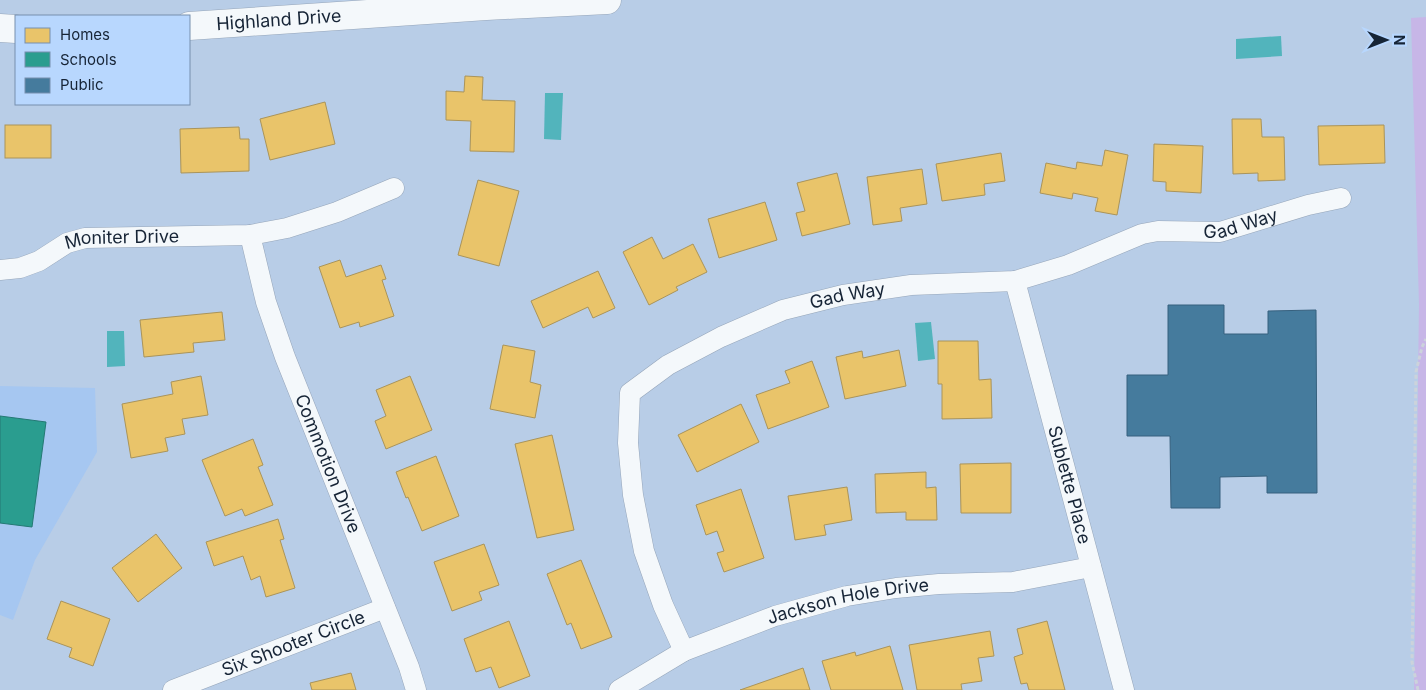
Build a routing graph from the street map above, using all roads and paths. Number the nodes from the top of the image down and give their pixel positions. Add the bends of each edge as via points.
1 (607, 0) edge
2 (190, 26) edge
3 (0, 28) edge
4 (15, 29) edge
5 (394, 188) dead end
6 (1341, 198) dead end
7 (250, 235) junction
8 (0, 270) edge
9 (1015, 281) junction
10 (1426, 339) edge
11 (1091, 567) junction
12 (385, 608) junction
13 (684, 651) junction
14 (173, 690) edge
15 (416, 690) edge
16 (619, 690) edge
17 (1124, 690) edge
18 (1418, 690) edge

1 - 2 main road, Highland Drive
3 - 4 main road
5 - 7 street, Moniter Drive via 328,215
6 - 9 street, Gad Way via 1220,232 1158,231 1142,234 1068,265
7 - 8 street, Moniter Drive via 85,238 67,243 39,261 20,268
7 - 12 street, Commotion Drive via 266,302 285,357
9 - 11 street, Sublette Place
9 - 13 street, Gad Way via 911,285 842,295 783,310 668,365 630,393 628,443 633,495 644,551
10 - 18 path via 1416,372 1412,662
11 - 13 street, Jackson Hole Drive via 1013,582 939,584 847,596 775,616
11 - 17 street, Sublette Place
12 - 14 street, Six Shooter Circle
12 - 15 street, Commotion Drive
13 - 16 street, Jackson Hole Drive

